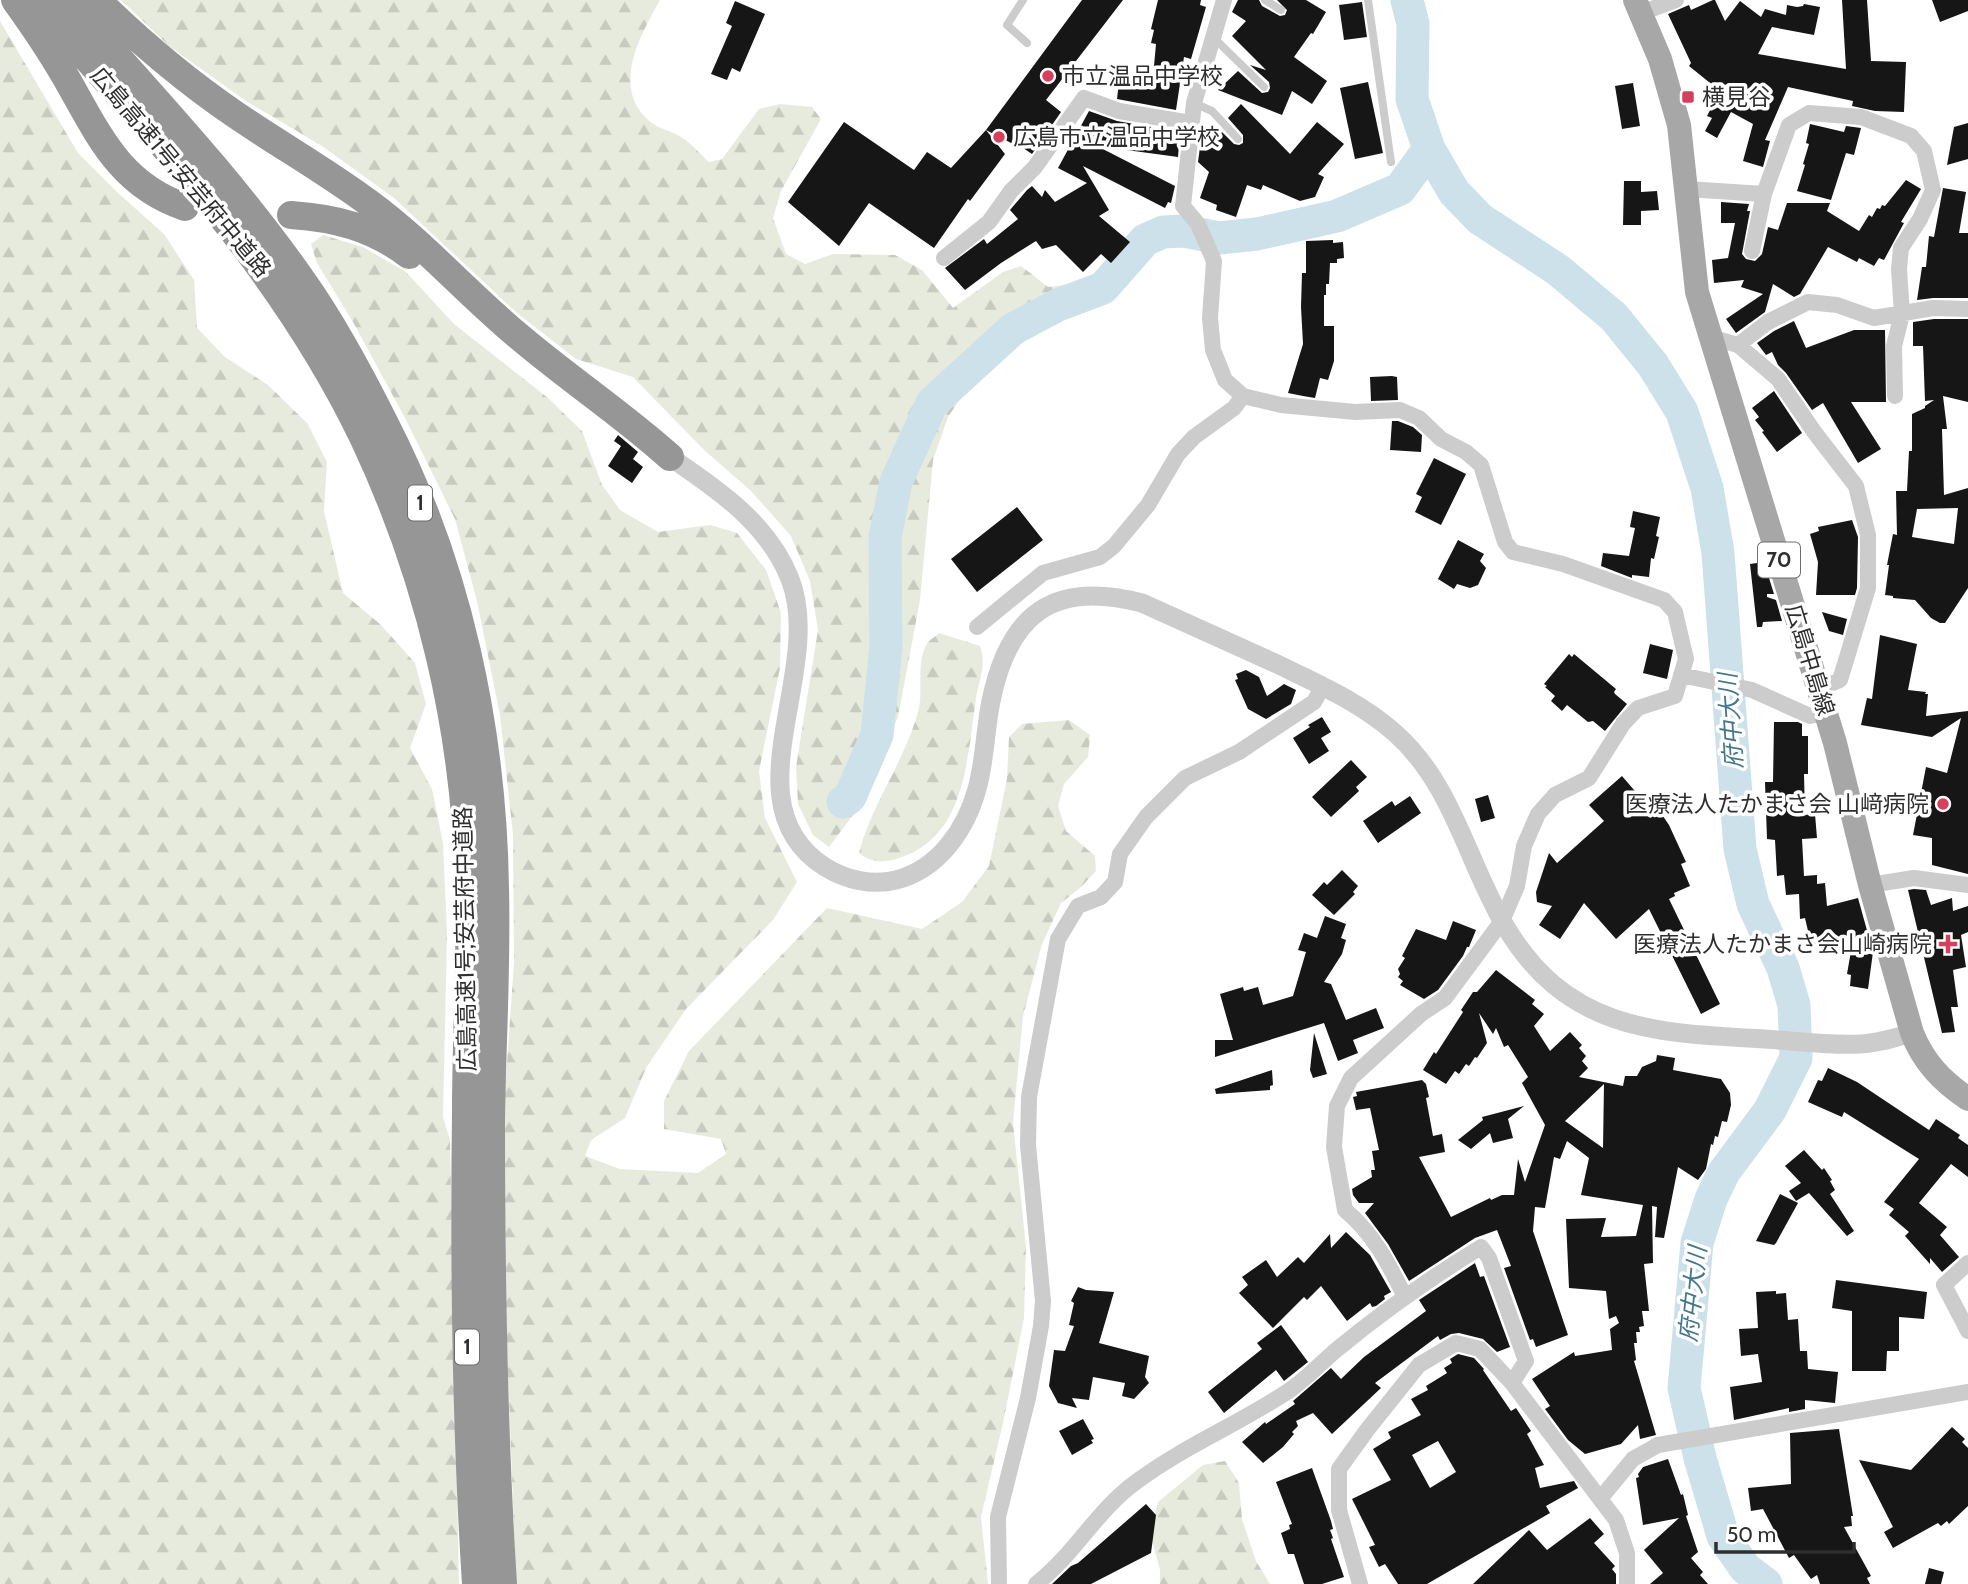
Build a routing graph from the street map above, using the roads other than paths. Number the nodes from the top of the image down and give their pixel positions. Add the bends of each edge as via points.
1 (15, 0) edge
2 (35, 0) edge
3 (66, 0) edge
4 (97, 0) edge
5 (1023, 0) edge
6 (1224, 0) edge
7 (1265, 0) edge
8 (1368, 0) edge
9 (1676, 0) edge
10 (1638, 7) edge
11 (1281, 10) dead end
12 (1214, 38) junction
13 (1027, 43) dead end
14 (1264, 87) dead end
15 (1194, 103) junction
16 (1191, 123) junction
17 (1238, 139) dead end
18 (1391, 162) dead end
19 (1686, 189) junction
20 (1764, 194) junction
21 (185, 207) dead end
22 (291, 215) dead end
23 (1752, 251) dead end
24 (944, 258) dead end
25 (1968, 309) edge
26 (1902, 314) junction
27 (1710, 337) junction
28 (1738, 345) junction
29 (1243, 396) junction
30 (1895, 396) dead end
31 (670, 457) junction
32 (1030, 584) junction
33 (1046, 606) junction
34 (977, 627) dead end
35 (1685, 676) junction
36 (1323, 686) junction
37 (1819, 689) junction
38 (1826, 713) junction
39 (1870, 885) junction
40 (1968, 886) edge
41 (1502, 921) junction
42 (1912, 1033) junction
43 (1968, 1099) edge
44 (479, 1112) junction
45 (1968, 1263) edge
46 (1405, 1297) junction
47 (1968, 1331) edge
48 (1512, 1384) junction
49 (1968, 1392) edge
50 (1600, 1499) junction
51 (472, 1515) junction
52 (471, 1584) edge
53 (477, 1584) edge
54 (503, 1584) edge
55 (999, 1584) edge
56 (1036, 1584) edge
57 (1360, 1584) edge
58 (1627, 1584) edge

1 - 21 highway via 123,169 154,194
2 - 44 highway, 広島高速1号;安芸府中道路 / 1 via 251,252 338,389 402,529 436,642 462,783
3 - 44 highway, 広島高速1号;安芸府中道路 / 1 via 234,192 306,286 386,425 423,510 460,623 488,780 495,886
4 - 31 highway via 194,85 407,233 514,332
5 - 13 lane via 1007,25
6 - 12 street
7 - 11 lane
8 - 18 lane
9 - 10 street
10 - 19 main road, 広島中島線 / 70 via 1660,59 1679,125
12 - 14 lane
12 - 15 street
15 - 16 street
15 - 17 lane via 1212,111
16 - 24 street via 1119,111 1084,98 989,222
16 - 29 street via 1183,206 1198,223 1214,261 1213,350 1225,380
19 - 20 street
19 - 27 main road, 広島中島線 / 70 via 1697,292
20 - 23 street
20 - 26 street via 1789,125 1809,113 1861,117 1911,136 1924,151 1933,190 1900,248
22 - 31 highway via 340,220 396,245 547,378 632,439
25 - 26 street via 1933,308
26 - 28 street via 1874,318 1837,305 1808,302 1768,322
26 - 30 street via 1894,346
27 - 28 street
27 - 37 main road, 広島中島線 / 70
28 - 37 street via 1778,379 1856,486 1868,536 1868,589 1840,680
29 - 32 street via 1178,454 1147,505 1114,545 1100,557 1043,573
29 - 35 street via 1281,405 1355,412 1400,410 1419,418 1481,465 1505,542 1513,552 1563,564 1664,600 1675,612 1686,659
31 - 33 street via 744,513 766,536 791,581 797,606 798,656 778,778 794,837 815,861 833,872 870,882 897,880 923,869 946,849 962,828 977,789 1000,667 1012,641
32 - 33 street
32 - 34 street
33 - 36 street via 1087,594 1142,603
35 - 38 street via 1752,690 1810,716
35 - 41 street via 1675,696 1638,708 1589,778 1555,795 1538,814
36 - 41 street via 1359,705 1396,734 1428,769
36 - 55 street via 1314,702 1239,752 1185,778 1146,817 1120,854 1115,882 1101,897 1078,905 1058,939 1029,1097 1028,1145 1043,1301 1041,1326 998,1517
37 - 38 main road, 広島中島線 / 70
38 - 39 main road, 広島中島線 / 70
39 - 40 street via 1914,878
39 - 42 main road, 広島中島線 / 70
41 - 42 street via 1551,982 1572,998 1622,1022 1706,1037 1824,1043 1868,1043
41 - 46 street via 1445,998 1421,1014 1352,1078 1337,1106 1334,1147 1345,1210 1362,1224
42 - 43 main road, 広島中島線 / 70 via 1931,1068
44 - 51 highway, 広島高速1号;安芸府中道路 / 1 via 466,1289
44 - 54 highway, 広島高速1号;安芸府中道路 / 1
45 - 47 street via 1944,1285
46 - 48 street via 1482,1247 1526,1361
46 - 56 street via 1291,1389 1135,1482
48 - 50 street
48 - 57 street via 1480,1349 1456,1343 1419,1364 1367,1430 1339,1469 1339,1510
49 - 50 street via 1658,1445 1633,1459
50 - 58 street via 1616,1520 1626,1553
51 - 52 highway
51 - 53 highway, 広島高速1号;安芸府中道路 / 1

